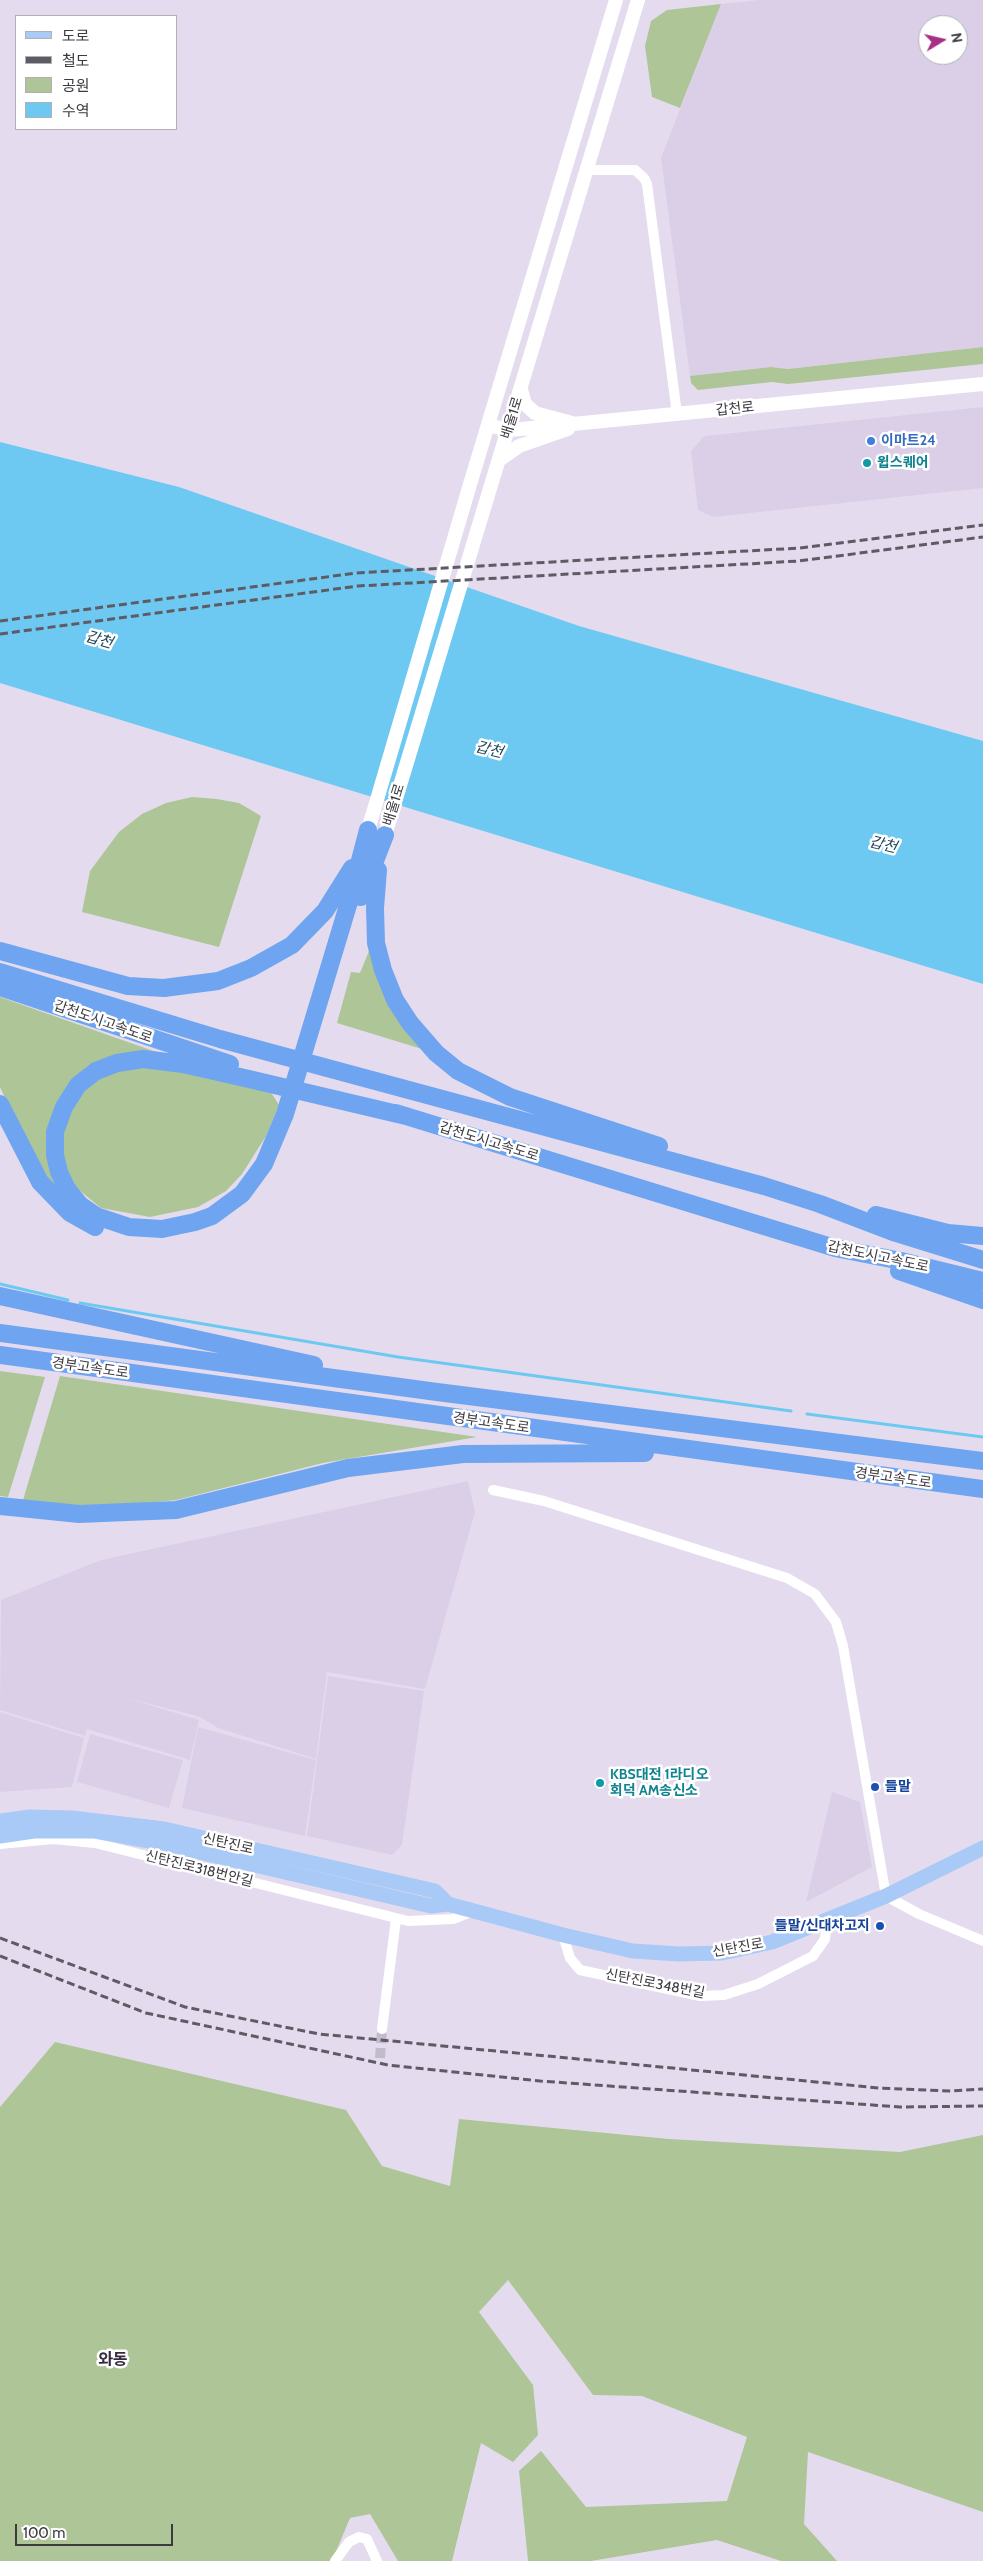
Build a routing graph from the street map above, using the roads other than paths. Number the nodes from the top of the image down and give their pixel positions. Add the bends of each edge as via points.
1 (616, 0) edge
2 (638, 0) edge
3 (587, 170) junction
4 (983, 384) edge
5 (521, 390) junction
6 (677, 414) junction
7 (577, 424) junction
8 (488, 426) junction
9 (508, 430) junction
10 (500, 460) junction
11 (377, 833) junction
12 (0, 951) edge
13 (0, 972) edge
14 (0, 987) edge
15 (0, 1104) edge
16 (289, 1114) junction
17 (406, 1116) junction
18 (764, 1186) junction
19 (820, 1204) junction
20 (983, 1236) edge
21 (835, 1248) junction
22 (983, 1260) edge
23 (983, 1281) edge
24 (0, 1296) edge
25 (983, 1300) edge
26 (0, 1332) edge
27 (0, 1355) edge
28 (437, 1392) junction
29 (712, 1453) junction
30 (983, 1461) edge
31 (493, 1490) dead end
32 (983, 1490) edge
33 (0, 1506) edge
34 (0, 1821) edge
35 (0, 1836) edge
36 (0, 1845) edge
37 (983, 1848) edge
38 (886, 1896) junction
39 (448, 1904) junction
40 (474, 1911) junction
41 (396, 1919) junction
42 (827, 1921) junction
43 (563, 1935) junction
44 (983, 1941) edge
45 (382, 2029) tunnel mouth
46 (335, 2561) edge
47 (377, 2561) edge

1 - 8 main road, 배울1로
2 - 3 main road, 배울1로
3 - 5 main road, 배울1로
3 - 6 street via 635,170 647,184
4 - 6 main road, 갑천로
5 - 7 main road via 525,404 535,413
5 - 9 main road, 배울1로
6 - 7 main road, 갑천로
7 - 9 main road, 갑천로
7 - 10 main road via 558,434 519,446
8 - 9 main road, 갑천로
8 - 11 main road, 배울1로
9 - 10 main road, 배울1로
10 - 11 main road, 배울1로
11 - 12 highway via 325,911 292,946 218,981 164,988 128,986
11 - 16 highway via 349,902
11 - 18 highway via 374,908 376,943 383,970 410,1023 436,1053 458,1070 510,1097 702,1160
13 - 18 highway, 갑천도시고속도로 via 220,1039
14 - 17 highway, 갑천도시고속도로 via 217,1060
15 - 16 highway via 40,1182 70,1213 88,1225 110,1233 144,1239 181,1237 220,1222 236,1211 274,1167 283,1148
16 - 17 highway via 252,1180 227,1206 212,1216 162,1229 112,1223 80,1205 67,1189 55,1155 55,1132 64,1107 78,1085 96,1071 117,1062 143,1059 184,1064
17 - 21 highway, 갑천도시고속도로
18 - 19 highway, 갑천도시고속도로
19 - 20 highway via 948,1233
19 - 22 highway, 갑천도시고속도로 via 896,1233
21 - 23 highway, 갑천도시고속도로 via 901,1260
21 - 25 highway
24 - 28 highway
26 - 28 highway, 경부고속도로
27 - 29 highway, 경부고속도로
28 - 30 highway, 경부고속도로
29 - 32 highway, 경부고속도로
29 - 33 highway via 463,1454 348,1468 176,1510 79,1514
31 - 38 street via 544,1501 787,1578 814,1594 836,1622 842,1646
34 - 39 main road, 신탄진로 via 72,1818 164,1829 413,1885 435,1891
35 - 39 main road, 신탄진로 via 34,1831 95,1832 160,1843 431,1906
36 - 41 street, 신탄진로318번안길 via 53,1840 94,1842
37 - 38 main road, 신탄진로
38 - 42 main road, 신탄진로
38 - 44 street
39 - 40 main road, 신탄진로
40 - 41 street, 신탄진로318번안길 via 453,1919
40 - 43 main road, 신탄진로
41 - 45 street
42 - 43 main road, 신탄진로 via 772,1942 722,1954 633,1951
42 - 43 street, 신탄진로348번길 via 825,1939 813,1956 758,1984 724,1995 700,1996 580,1970 570,1958
46 - 47 street via 349,2542 359,2538 367,2539

